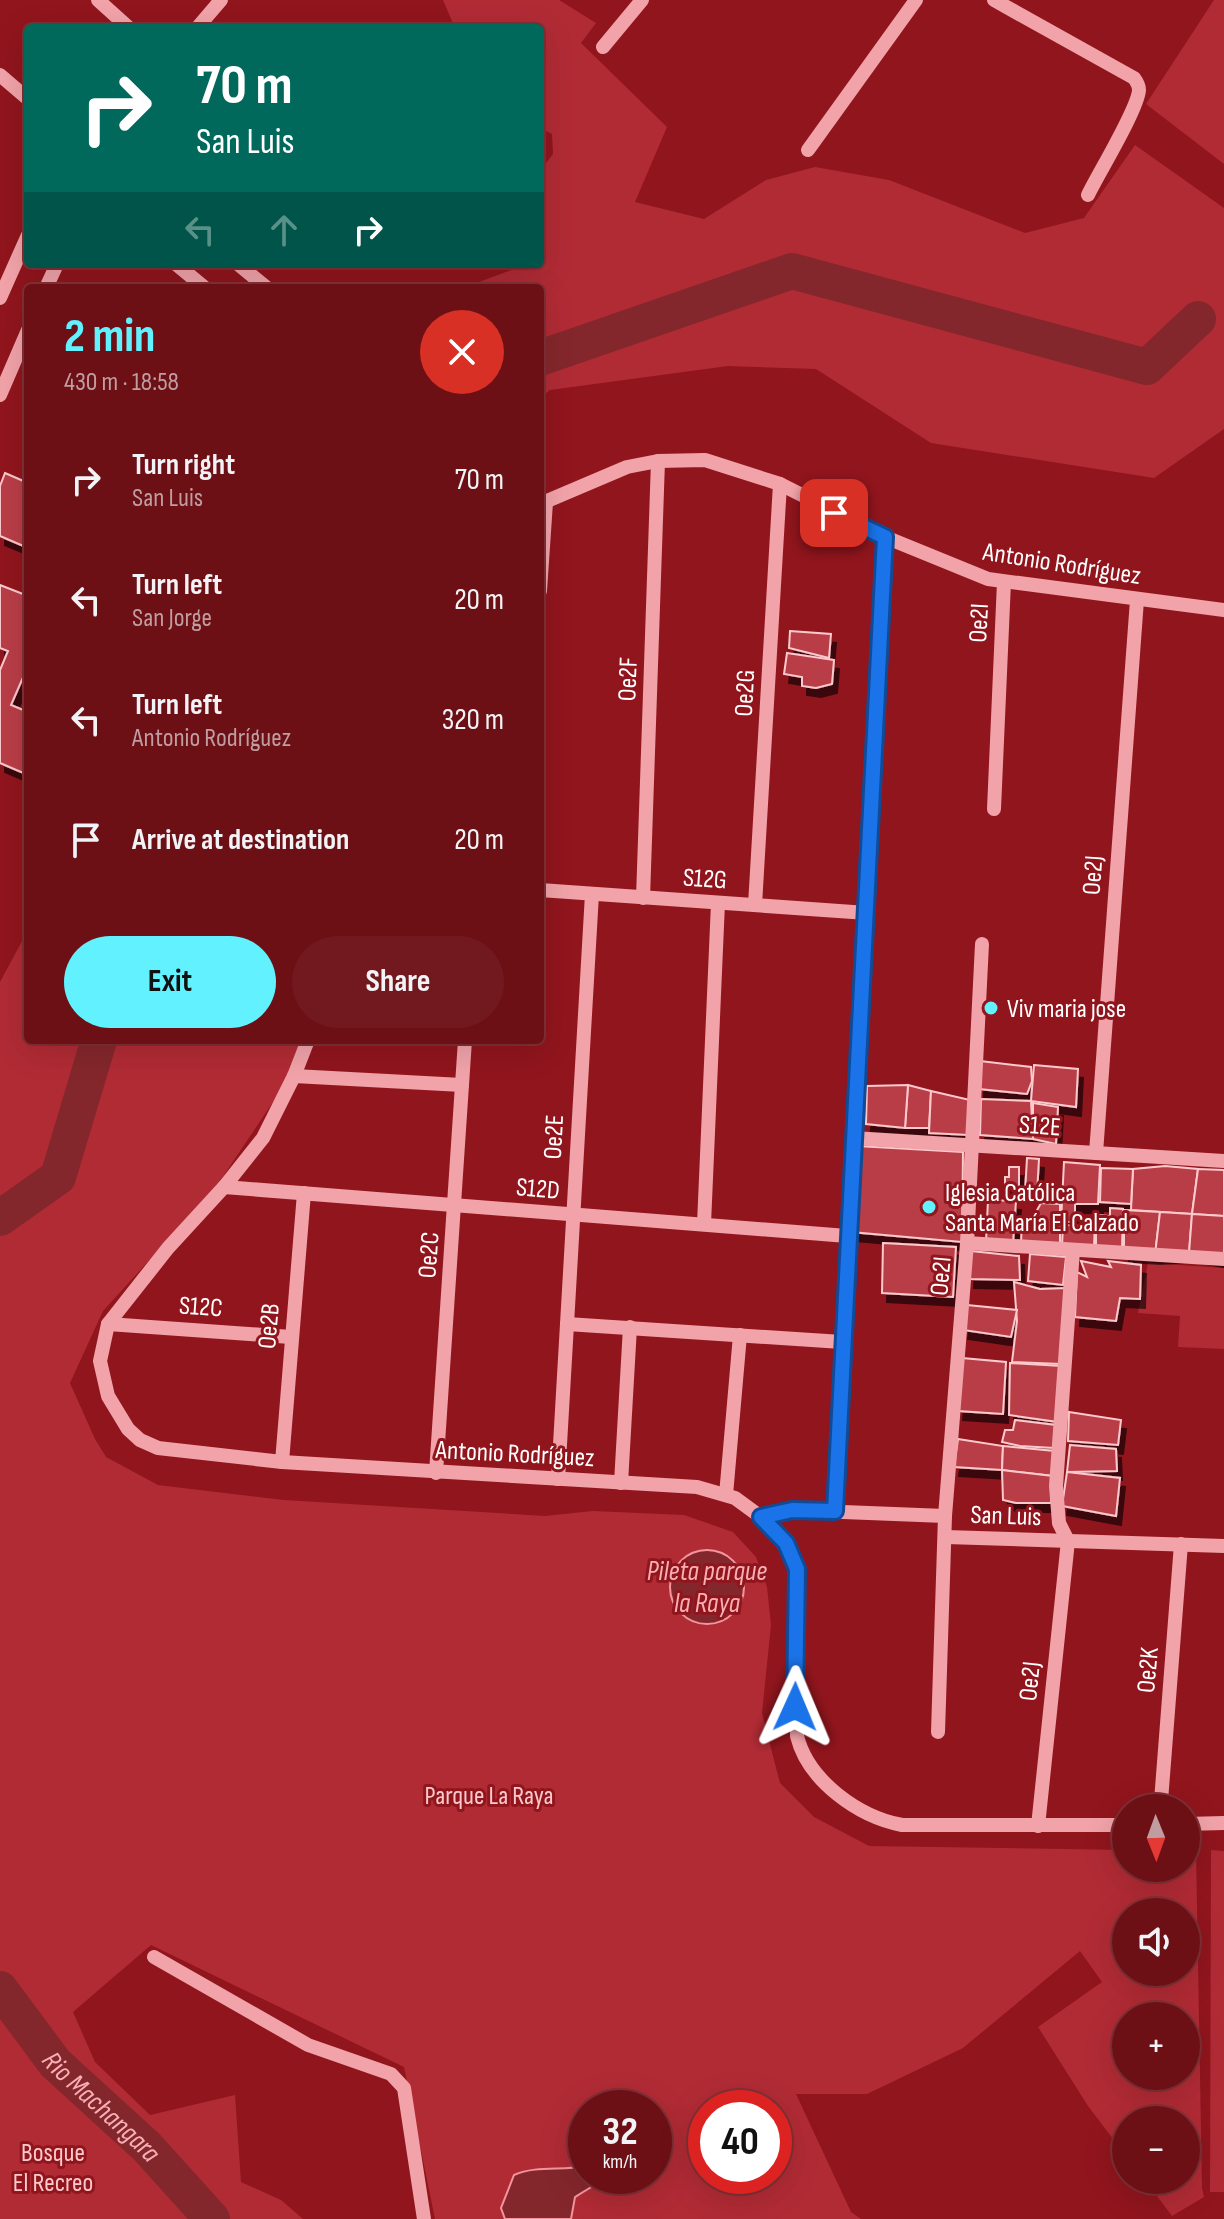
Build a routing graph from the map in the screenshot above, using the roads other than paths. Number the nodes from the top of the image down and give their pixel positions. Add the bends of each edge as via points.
1 (98, 0) edge
2 (221, 0) edge
3 (642, 0) edge
4 (916, 0) edge
5 (994, 0) edge
6 (125, 24) edge
7 (200, 24) edge
8 (603, 47) dead end
9 (0, 75) edge
10 (24, 96) edge
11 (808, 150) dead end
12 (1088, 195) dead end
13 (24, 244) edge
14 (181, 268) edge
15 (243, 268) edge
16 (200, 284) edge
17 (262, 284) edge
18 (0, 298) edge
19 (24, 339) edge
20 (0, 395) edge
21 (658, 461) junction
22 (780, 484) junction
23 (544, 503) edge
24 (885, 537) junction
25 (1004, 582) junction
26 (1137, 600) junction
27 (1224, 610) edge
28 (994, 809) dead end
29 (544, 890) edge
30 (592, 894) junction
31 (643, 898) junction
32 (718, 903) junction
33 (755, 905) junction
34 (867, 913) junction
35 (982, 944) dead end
36 (306, 1044) edge
37 (465, 1044) edge
38 (294, 1076) junction
39 (462, 1085) junction
40 (853, 1138) junction
41 (973, 1145) junction
42 (1096, 1153) junction
43 (1224, 1161) edge
44 (224, 1187) junction
45 (304, 1193) junction
46 (455, 1206) junction
47 (573, 1215) junction
48 (704, 1224) junction
49 (847, 1236) junction
50 (967, 1243) junction
51 (1073, 1250) junction
52 (1224, 1259) edge
53 (108, 1324) junction
54 (567, 1324) junction
55 (630, 1327) junction
56 (740, 1335) junction
57 (291, 1337) junction
58 (842, 1342) junction
59 (282, 1462) junction
60 (436, 1473) junction
61 (558, 1479) junction
62 (621, 1483) junction
63 (726, 1495) junction
64 (835, 1511) junction
65 (945, 1516) junction
66 (761, 1517) junction
67 (946, 1537) junction
68 (1068, 1541) junction
69 (1181, 1544) junction
70 (1224, 1546) edge
71 (938, 1732) dead end
72 (1162, 1794) edge
73 (1224, 1823) edge
74 (1200, 1824) edge
75 (1112, 1825) edge
76 (1038, 1826) junction
77 (154, 1957) dead end
78 (424, 2219) edge

1 - 6 street
2 - 7 street
3 - 8 street
4 - 11 street
5 - 12 street via 1134,78 1139,91 1132,110
9 - 10 street
13 - 18 street
14 - 16 street
15 - 17 street
19 - 20 street
21 - 22 street, Antonio Rodríguez via 705,460
21 - 23 street, Antonio Rodríguez via 627,467
21 - 31 street, Oe2F
22 - 24 street, Antonio Rodríguez
22 - 33 street, Oe2G
24 - 25 street, Antonio Rodríguez
24 - 34 street
25 - 26 street, Antonio Rodríguez
25 - 28 street, Oe2I
26 - 27 street, Antonio Rodríguez
26 - 42 street, Oe2J
29 - 30 street, S12G
30 - 31 street, S12G
30 - 47 street, Oe2E
31 - 32 street, S12G
32 - 33 street, S12G
32 - 48 street
33 - 34 street, S12G
34 - 40 street
35 - 41 street, Oe2I
36 - 38 street, Antonio Rodríguez
37 - 39 street, Oe2C
38 - 39 street
38 - 44 street, Antonio Rodríguez via 263,1138
39 - 46 street, Oe2C
40 - 41 street, S12E
40 - 49 street
41 - 42 street, S12E
41 - 50 street, Oe2I
42 - 43 street, S12E
44 - 45 street, S12D
44 - 53 street, Antonio Rodríguez
45 - 46 street, S12D
45 - 57 street, Oe2B
46 - 47 street, S12D
46 - 60 street, Oe2C
47 - 48 street, S12D
47 - 54 street, Oe2E
48 - 49 street, S12D
49 - 58 street
50 - 51 street
50 - 65 street, Oe2I
51 - 52 street
51 - 68 street via 1056,1486 1059,1523
53 - 57 street, S12C
53 - 59 street, Antonio Rodríguez via 100,1361 108,1396 140,1440 171,1450
54 - 55 street
54 - 61 street, Oe2E
55 - 56 street
55 - 62 street
56 - 58 street
56 - 63 street
57 - 59 street, Oe2B
58 - 64 street
59 - 60 street, Antonio Rodríguez
60 - 61 street, Antonio Rodríguez
61 - 62 street, Antonio Rodríguez
62 - 63 street, Antonio Rodríguez via 697,1487
63 - 66 street, Antonio Rodríguez
64 - 65 street, San Luis
64 - 66 street, San Luis via 792,1510
65 - 67 street, San Luis
66 - 76 street, Antonio Rodríguez via 786,1543 797,1569 797,1736 818,1775 849,1802 888,1823
67 - 68 street, San Luis
67 - 71 street
68 - 69 street, San Luis
68 - 76 street, Oe2J
69 - 70 street, San Luis
69 - 72 street, Oe2K
73 - 74 street
75 - 76 street, Antonio Rodríguez
77 - 78 street via 308,2045 399,2080

